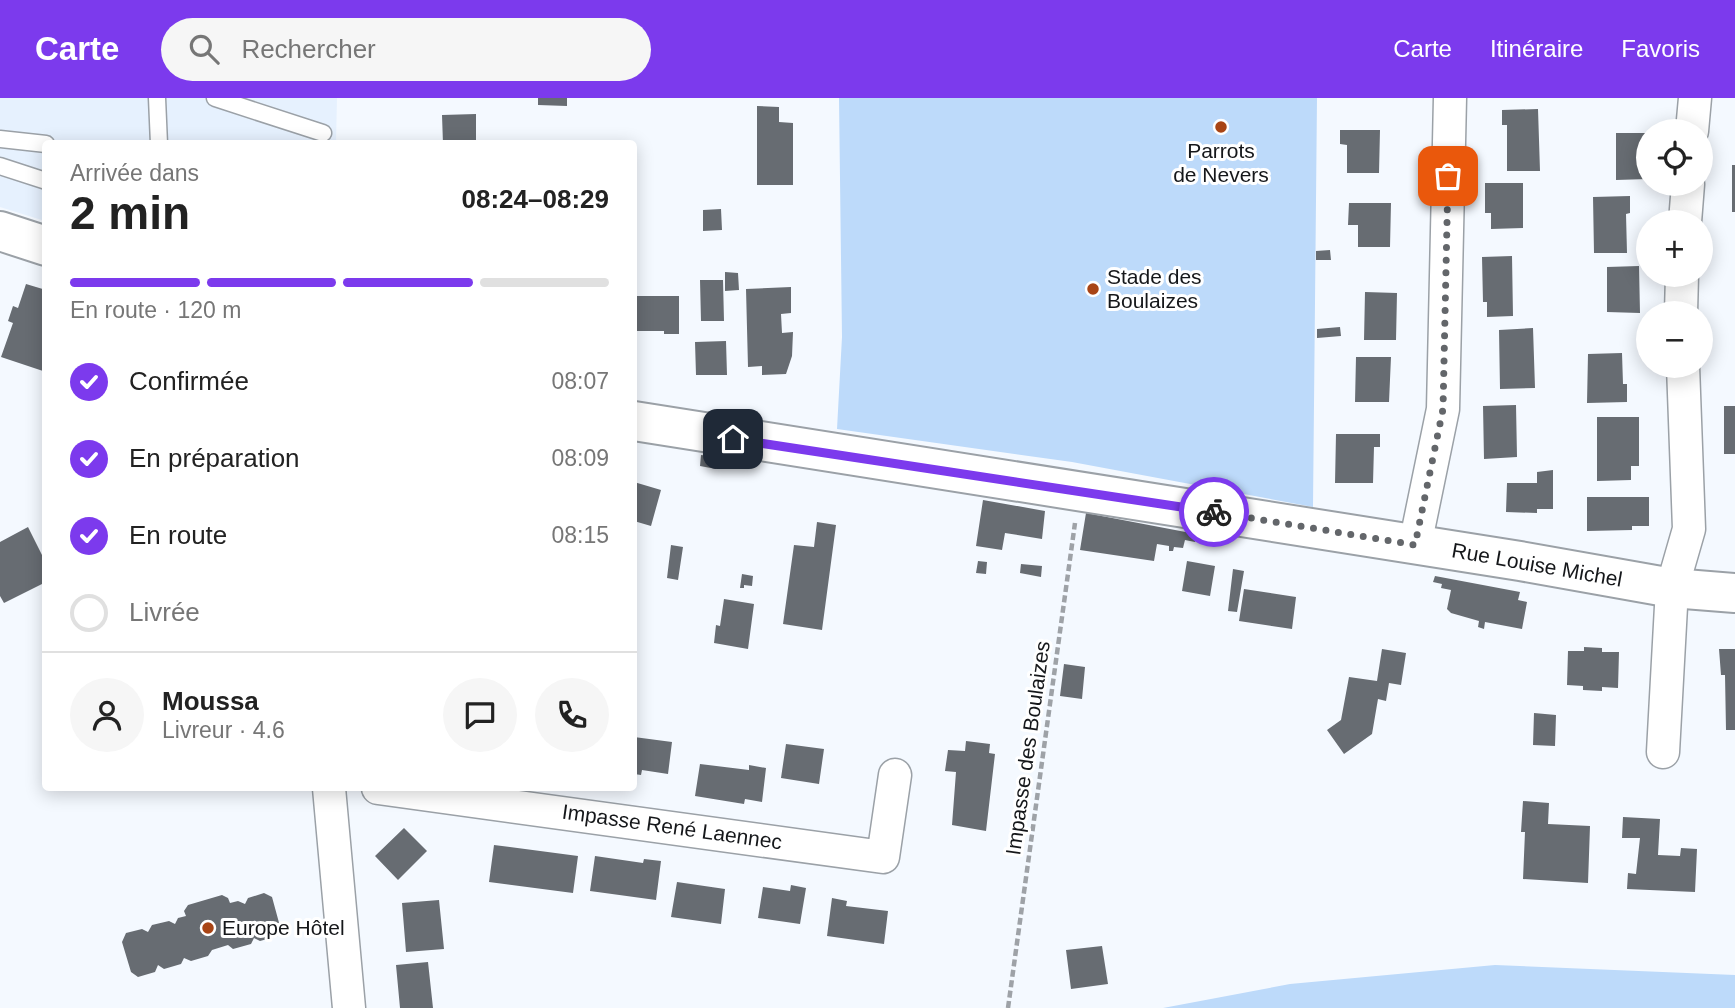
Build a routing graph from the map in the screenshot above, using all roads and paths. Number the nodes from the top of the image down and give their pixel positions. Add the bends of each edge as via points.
1 (157, 98) edge
2 (215, 98) edge
3 (1450, 98) edge
4 (1695, 98) edge
5 (1693, 119) edge
6 (323, 133) dead end
7 (0, 139) edge
8 (159, 140) edge
9 (42, 144) edge
10 (0, 166) edge
11 (42, 180) edge
12 (0, 231) edge
13 (42, 245) edge
14 (1683, 378) edge
15 (637, 421) edge
16 (1079, 491) junction
17 (1415, 545) junction
18 (1672, 588) junction
19 (1735, 593) edge
20 (1663, 752) dead end
21 (895, 775) dead end
22 (328, 791) edge
23 (400, 791) edge
24 (349, 1008) edge
25 (1008, 1008) edge

1 - 8 lane
2 - 6 lane
3 - 17 street via 1443,409
4 - 5 street
7 - 9 lane
10 - 11 lane
12 - 13 street
14 - 18 street via 1689,529
15 - 16 street, Rue Louise Michel
16 - 17 street, Rue Louise Michel
16 - 25 path, Impasse des Boulaizes
17 - 18 street, Rue Louise Michel
18 - 19 street, Rue Louise Michel
18 - 20 street
21 - 23 street, Impasse René Laennec via 883,858
22 - 24 street

